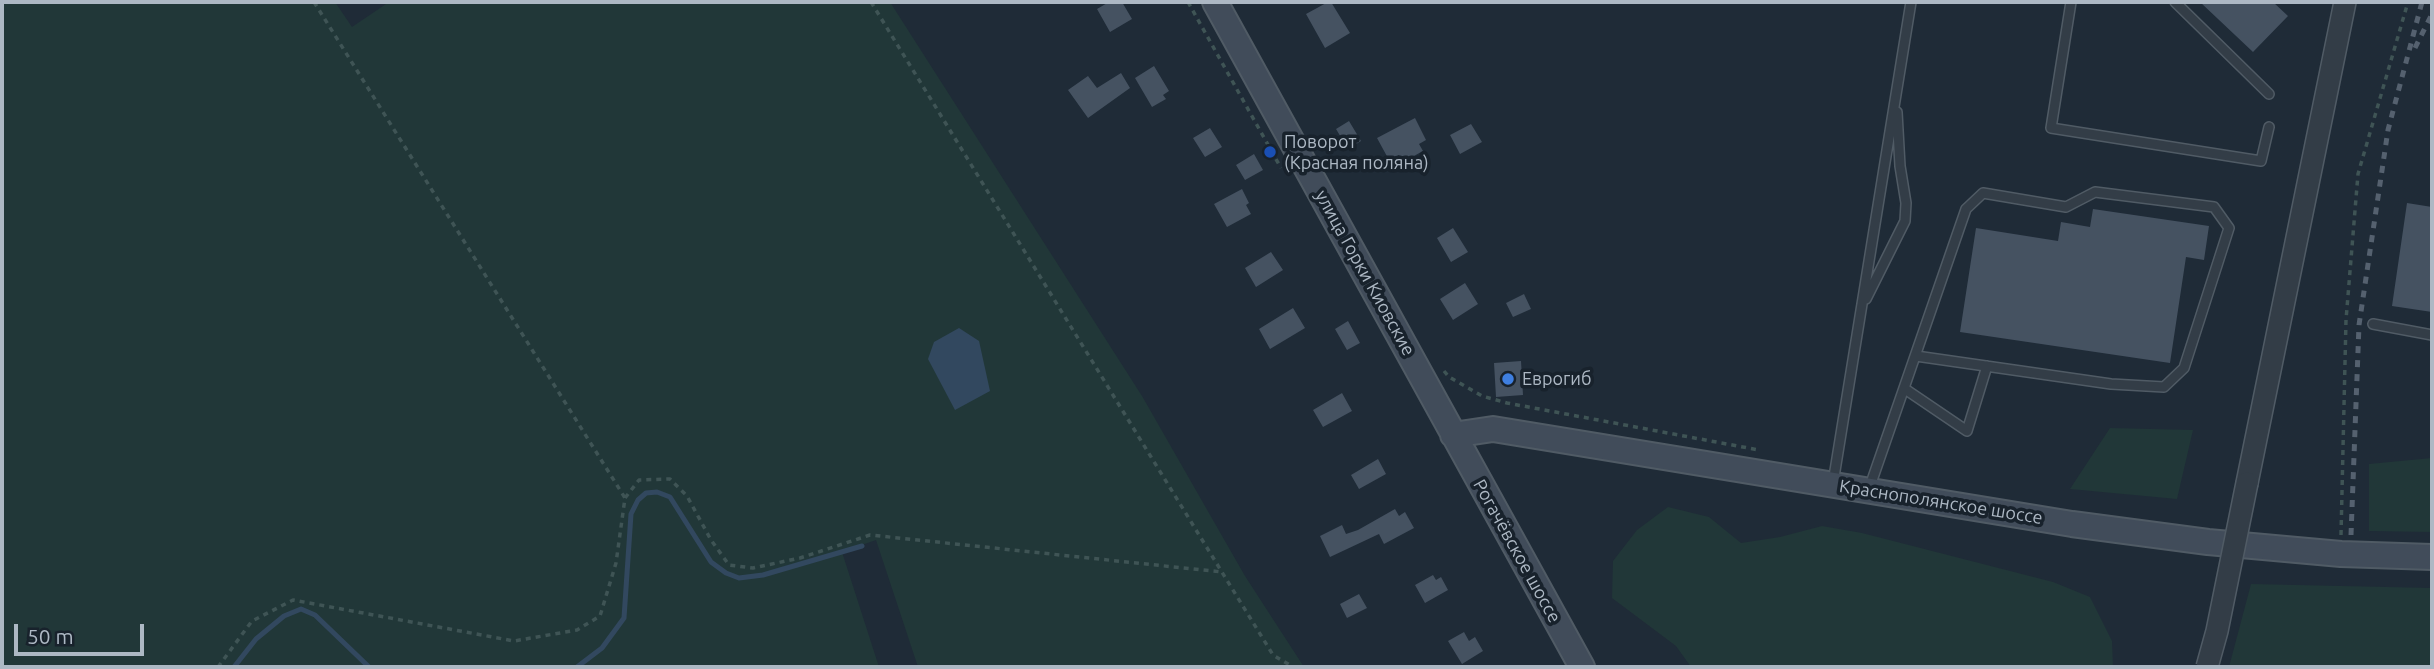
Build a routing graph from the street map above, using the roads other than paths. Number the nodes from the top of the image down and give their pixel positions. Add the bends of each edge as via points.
1 (1214, 2) edge
2 (1911, 2) edge
3 (2071, 2) edge
4 (2175, 2) edge
5 (2345, 2) edge
6 (1896, 93) junction
7 (2269, 94) dead end
8 (2269, 127) dead end
9 (1861, 310) junction
10 (2373, 324) dead end
11 (2432, 335) edge
12 (1916, 356) junction
13 (1987, 366) junction
14 (1905, 389) junction
15 (1454, 435) junction
16 (1833, 485) junction
17 (1868, 490) junction
18 (2432, 557) edge
19 (1582, 667) edge
20 (2207, 667) edge

1 - 15 main road, улица Горки Киовские
2 - 6 lane
3 - 8 lane via 2051,128 2261,162
4 - 7 lane
5 - 20 street, bridge
6 - 9 lane
6 - 9 lane via 1905,221
9 - 16 lane
10 - 11 lane
12 - 13 lane
12 - 13 lane via 1966,209 1983,193 2066,207 2095,192 2214,207 2230,228 2184,368 2164,387
12 - 14 lane
13 - 14 lane via 1967,431
14 - 17 lane
15 - 16 main road, Краснополянское шоссе via 1493,429
15 - 19 main road, Рогачёвское шоссе
16 - 17 main road, Краснополянское шоссе
17 - 18 main road, Краснополянское шоссе via 2208,542

